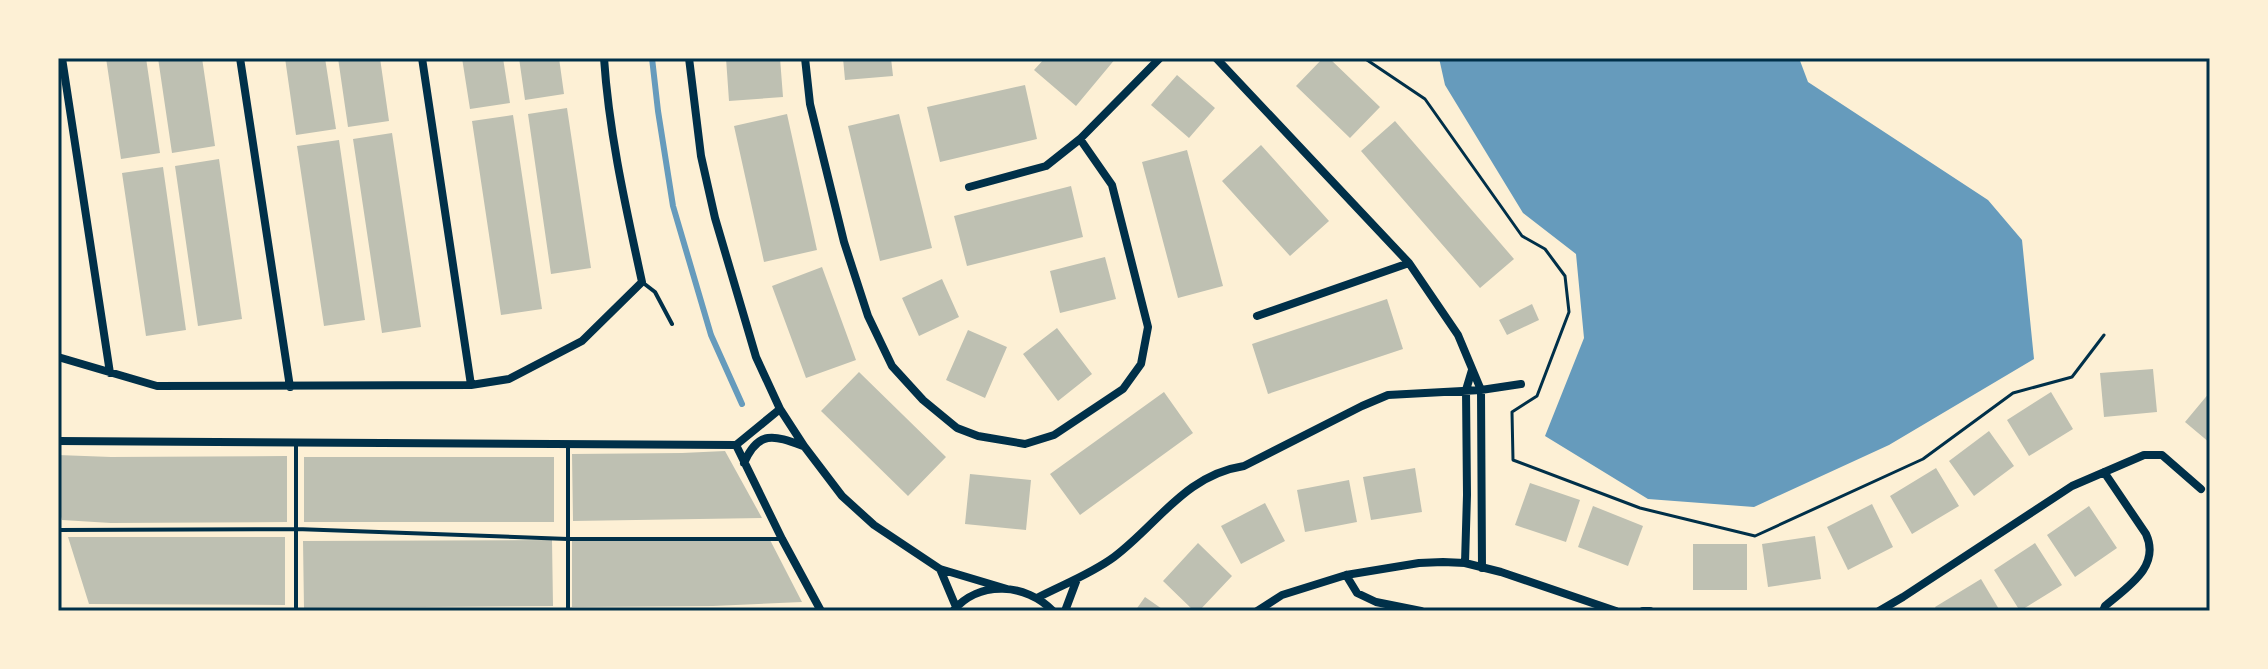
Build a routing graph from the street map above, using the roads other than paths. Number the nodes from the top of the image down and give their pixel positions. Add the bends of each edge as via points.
1 (62, 58) edge
2 (240, 58) edge
3 (422, 58) edge
4 (604, 58) edge
5 (689, 58) edge
6 (805, 58) edge
7 (1160, 58) edge
8 (1216, 58) edge
9 (1080, 139) junction
10 (969, 187) dead end
11 (1409, 263) junction
12 (642, 282) junction
13 (1257, 316) dead end
14 (672, 324) dead end
15 (58, 357) edge
16 (1473, 370) junction
17 (110, 373) junction
18 (1521, 384) dead end
19 (471, 385) junction
20 (290, 387) junction
21 (1466, 390) junction
22 (1481, 390) junction
23 (780, 409) junction
24 (58, 441) edge
25 (296, 442) junction
26 (568, 444) junction
27 (736, 445) junction
28 (804, 446) junction
29 (744, 463) junction
30 (2104, 472) junction
31 (2201, 489) dead end
32 (296, 529) junction
33 (58, 530) edge
34 (568, 539) junction
35 (782, 539) junction
36 (1465, 563) junction
37 (1482, 568) junction
38 (940, 569) junction
39 (1346, 575) junction
40 (1077, 579) junction
41 (1007, 589) junction
42 (1037, 598) junction
43 (955, 609) edge
44 (296, 611) edge
45 (568, 611) edge
46 (821, 611) edge
47 (1053, 611) edge
48 (1065, 611) edge
49 (1257, 611) edge
50 (1421, 611) edge
51 (1616, 611) edge
52 (1643, 611) edge
53 (1650, 611) edge
54 (1879, 611) edge
55 (2103, 611) edge

1 - 17 street
2 - 20 street
3 - 19 street
4 - 12 street
5 - 23 street via 715,218 756,357
6 - 9 street via 810,104 868,316 892,366 912,389 957,428 978,436 1025,444 1054,435 1123,389 1141,364 1148,327 1112,185
7 - 9 street
8 - 11 street
9 - 10 street via 1046,166
11 - 13 street
11 - 16 street via 1458,335
12 - 14 lane via 655,292
12 - 19 street via 582,341 509,379
15 - 17 street
16 - 21 street
16 - 22 street
17 - 20 street via 157,386
18 - 22 street
19 - 20 street
21 - 22 street
21 - 36 street
21 - 40 street via 1388,395 1244,466 1223,469 1195,483 1113,558
22 - 37 street
23 - 27 street
23 - 28 street
24 - 25 street
25 - 26 street
25 - 32 lane
26 - 27 street
26 - 34 lane
27 - 29 street
28 - 29 street via 775,436 763,438
28 - 38 street via 842,496 874,525
29 - 35 street
30 - 31 street via 2144,455 2162,455
30 - 54 street via 2072,486
30 - 55 street via 2146,534 2150,556 2139,576
32 - 33 lane
32 - 34 lane
32 - 44 lane
34 - 35 lane
34 - 45 lane
35 - 46 street
36 - 37 street
36 - 39 street via 1419,563
37 - 51 street
38 - 41 street
38 - 43 street
39 - 49 street via 1282,595
39 - 50 street via 1357,593
40 - 42 street
40 - 48 street
41 - 42 street
41 - 43 street via 972,596
42 - 47 street
52 - 53 street

